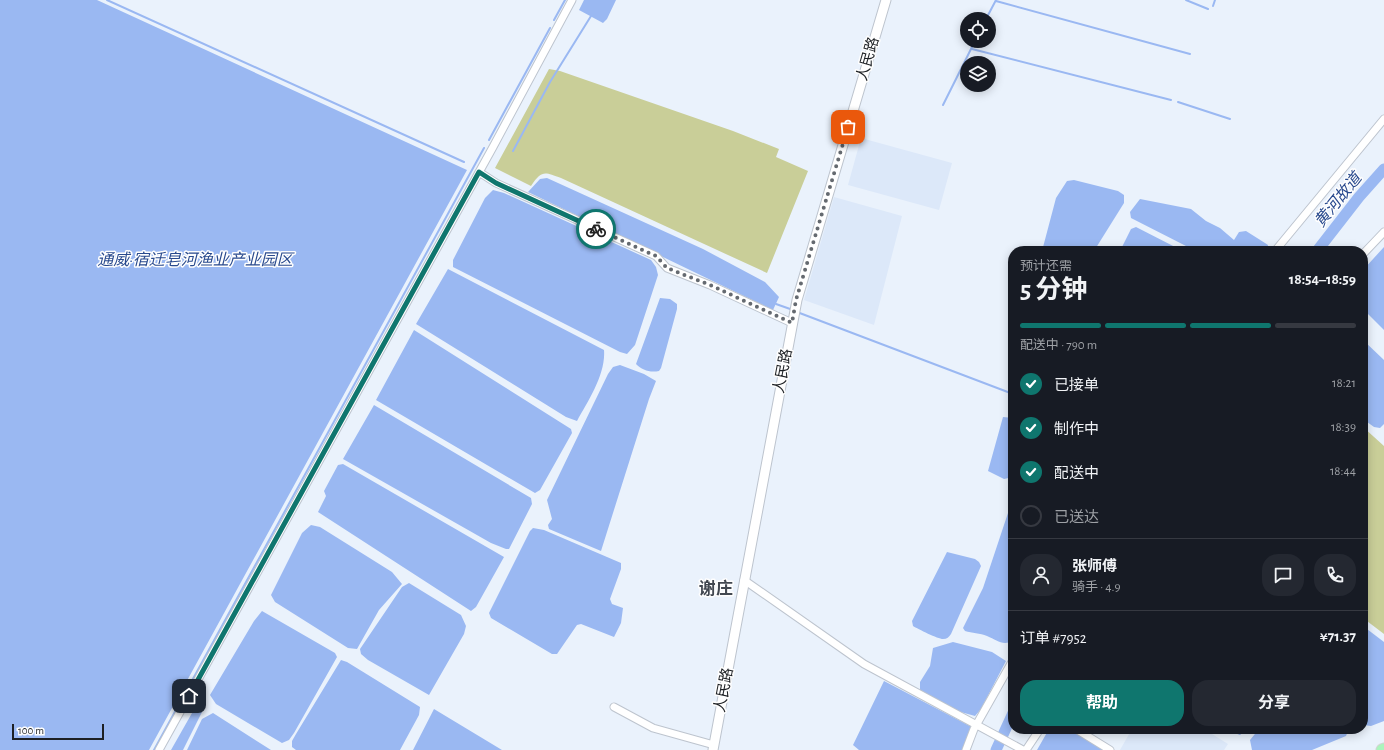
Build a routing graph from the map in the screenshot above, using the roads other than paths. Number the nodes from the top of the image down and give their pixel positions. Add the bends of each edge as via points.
1 (572, 0) edge
2 (886, 0) edge
3 (1384, 119) edge
4 (479, 172) junction
5 (1384, 232) edge
6 (1279, 246) edge
7 (1368, 249) edge
8 (792, 323) junction
9 (744, 580) junction
10 (1008, 669) edge
11 (614, 707) dead end
12 (978, 726) junction
13 (1036, 734) edge
14 (1084, 734) edge
15 (714, 748) edge
16 (159, 750) edge
17 (966, 750) edge
18 (1024, 750) edge
19 (1110, 750) edge

1 - 4 street
2 - 8 street, 人民路
3 - 6 street
4 - 8 street via 496,183 656,256 667,268
4 - 16 street
5 - 7 street
8 - 9 street, 人民路
9 - 12 street via 864,664
9 - 15 street, 人民路
10 - 12 street
11 - 15 street via 653,728
12 - 17 street
12 - 18 street
13 - 18 street
14 - 19 street

